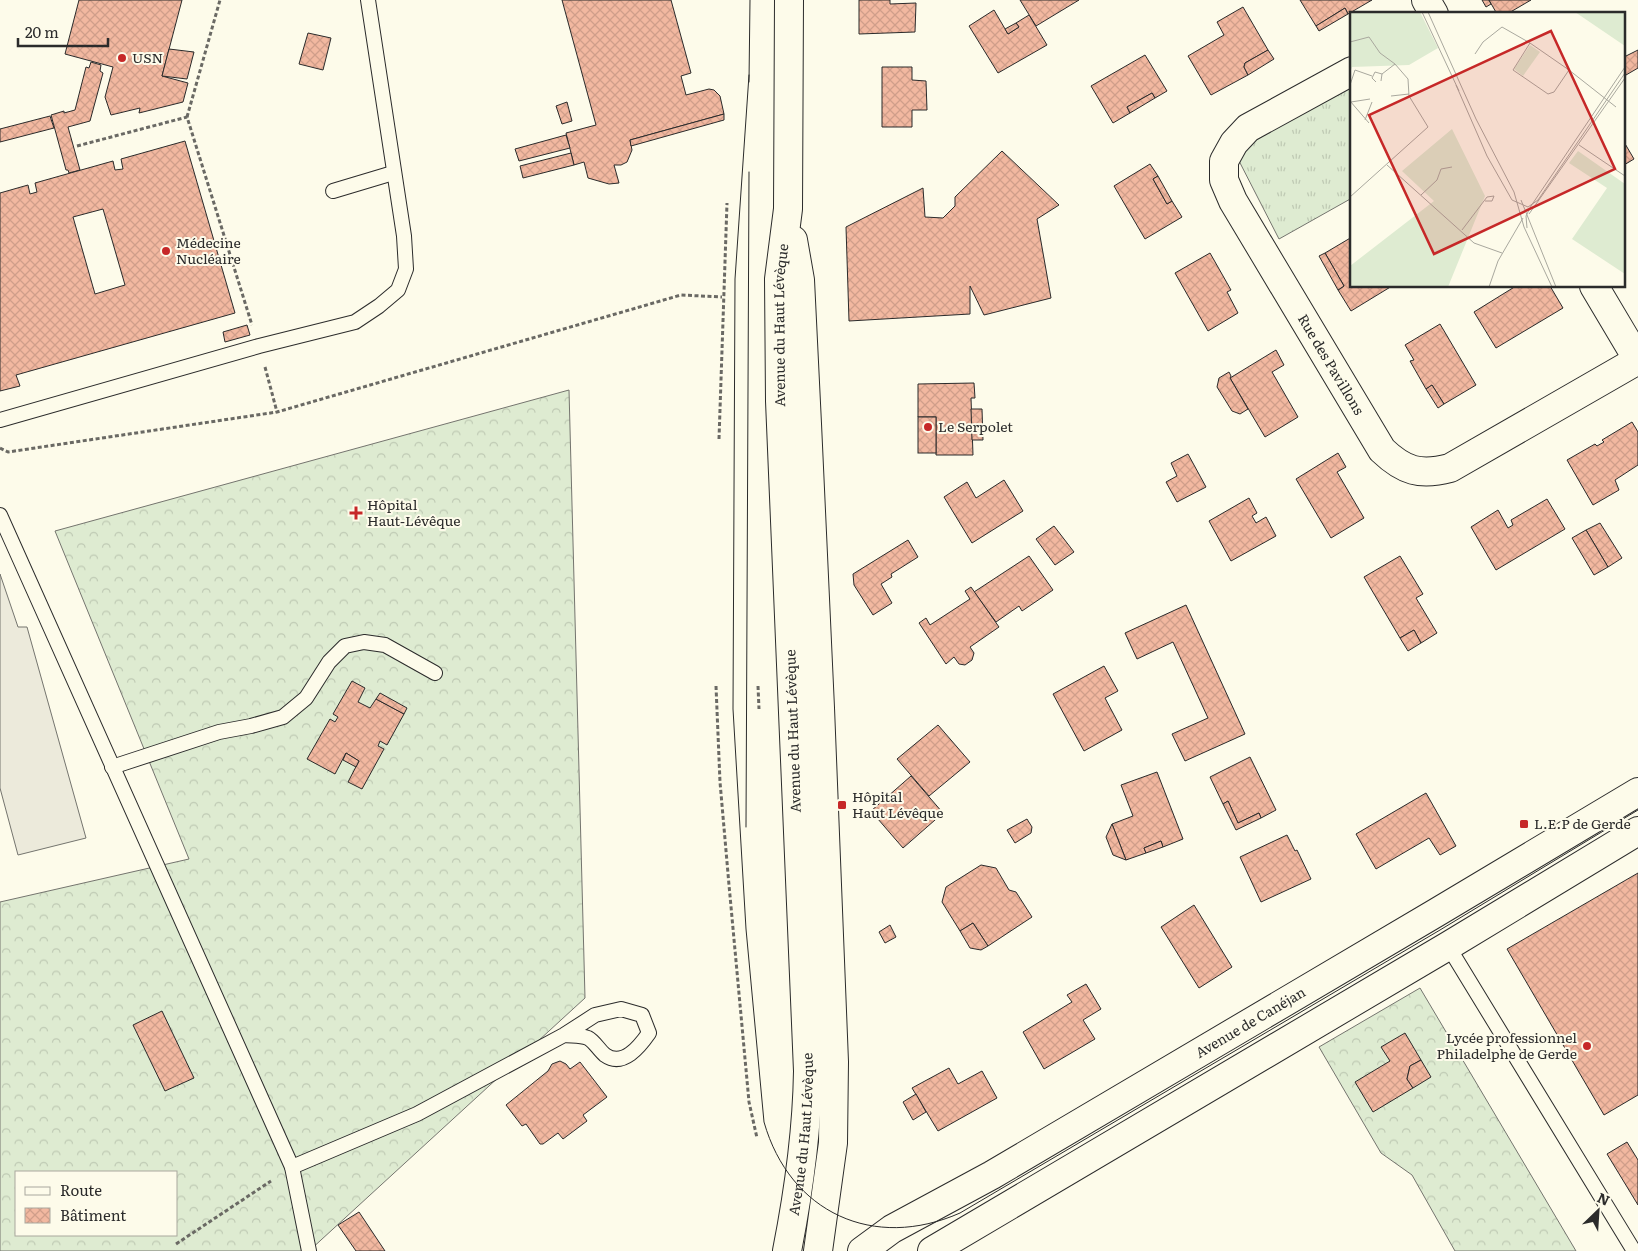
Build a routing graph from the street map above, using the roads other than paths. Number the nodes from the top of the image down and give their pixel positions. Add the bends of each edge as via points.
1 (368, 0) edge
2 (789, 0) edge
3 (1426, 0) edge
4 (1433, 12) edge
5 (1350, 72) edge
6 (393, 173) junction
7 (332, 191) dead end
8 (788, 209) junction
9 (1595, 288) edge
10 (1638, 360) edge
11 (0, 420) edge
12 (0, 515) edge
13 (435, 673) dead end
14 (112, 767) junction
15 (1638, 792) edge
16 (1638, 831) edge
17 (1448, 946) junction
18 (564, 1035) junction
19 (292, 1167) junction
20 (309, 1251) edge
21 (787, 1251) edge
22 (818, 1251) edge
23 (862, 1251) edge
24 (932, 1251) edge
25 (1634, 1251) edge

1 - 6 lane
2 - 8 street, Avenue du Haut Lévèque
3 - 4 street
5 - 10 street, Rue des Pavillons via 1248,128 1224,161 1224,180 1233,202 1382,450 1396,463 1414,470 1432,473 1450,468
6 - 7 lane
6 - 11 lane via 406,269 398,290 354,322
8 - 21 street, Avenue du Haut Lévèque via 779,279 780,401 808,1114
8 - 22 street, Avenue du Haut Lévèque via 800,280 833,1040 833,1143
9 - 10 street, Rue des Pavillons
12 - 14 lane
13 - 14 lane via 385,645 364,642 345,646 328,662 306,698 283,717 218,732
14 - 19 lane
15 - 23 street, Avenue de Canéjan via 992,1175 892,1229
16 - 17 street
17 - 24 street
17 - 25 lane
18 - 18 lane via 595,1015 621,1009 642,1015 648,1032 641,1046 629,1056 616,1058 607,1056 588,1038
18 - 19 lane via 418,1114
19 - 20 lane

